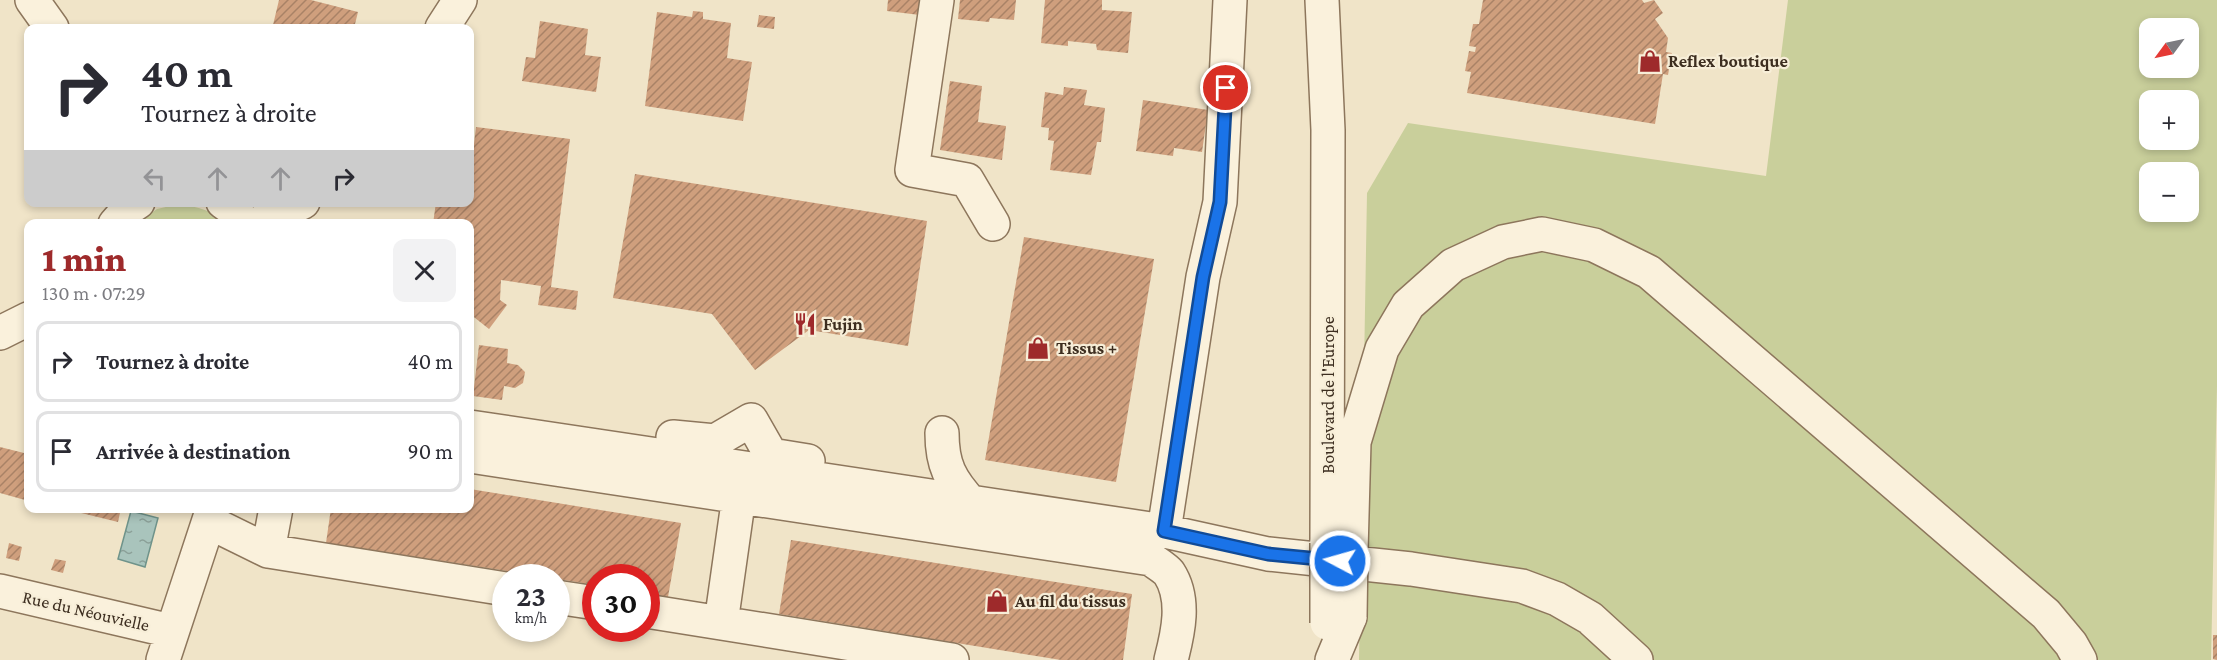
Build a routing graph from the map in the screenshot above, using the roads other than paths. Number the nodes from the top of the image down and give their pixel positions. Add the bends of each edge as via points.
1 (32, 0) edge
2 (460, 0) edge
3 (937, 0) edge
4 (1230, 0) edge
5 (1322, 0) edge
6 (1341, 0) edge
7 (49, 24) edge
8 (445, 24) edge
9 (1328, 130) junction
10 (130, 207) edge
11 (228, 207) edge
12 (293, 207) edge
13 (119, 219) edge
14 (240, 219) edge
15 (268, 219) edge
16 (993, 224) dead end
17 (24, 321) edge
18 (0, 333) edge
19 (474, 428) edge
20 (942, 433) dead end
21 (597, 445) junction
22 (474, 457) edge
23 (853, 484) junction
24 (739, 496) junction
25 (972, 504) junction
26 (275, 513) edge
27 (211, 515) edge
28 (1164, 531) junction
29 (1339, 547) junction
30 (268, 551) junction
31 (492, 587) edge
32 (0, 591) edge
33 (660, 613) edge
34 (1338, 620) junction
35 (721, 623) junction
36 (167, 646) edge
37 (952, 660) edge
38 (1171, 660) edge
39 (1326, 660) edge
40 (1332, 660) edge
41 (1636, 660) edge
42 (2080, 660) edge

1 - 7 street
2 - 8 street
3 - 16 street via 912,170 967,180
4 - 28 street via 1220,202 1203,277
5 - 9 street, Boulevard de l'Europe
6 - 9 street, Boulevard de l'Europe
9 - 29 street, Boulevard de l'Europe
10 - 13 street
11 - 14 street
12 - 15 street
17 - 18 street
19 - 21 street
20 - 25 street via 942,457 956,486
21 - 23 street
21 - 23 street via 628,432 715,441 751,420 771,455 836,466
22 - 24 street
23 - 25 street
24 - 35 street
24 - 38 street via 1151,559 1168,572 1178,592 1178,632
25 - 28 street
26 - 30 street
27 - 30 street
27 - 36 street
28 - 41 street via 1268,554 1522,586 1557,598 1590,618
29 - 34 street, Boulevard de l'Europe, bridge
29 - 42 street via 1354,442 1382,349 1408,305 1453,265 1503,242 1542,234 1594,245 1649,272 2046,614
30 - 31 street
32 - 36 street, Rue du Néouvielle
33 - 35 street
34 - 39 street, Boulevard de l'Europe
34 - 40 street
35 - 37 street

